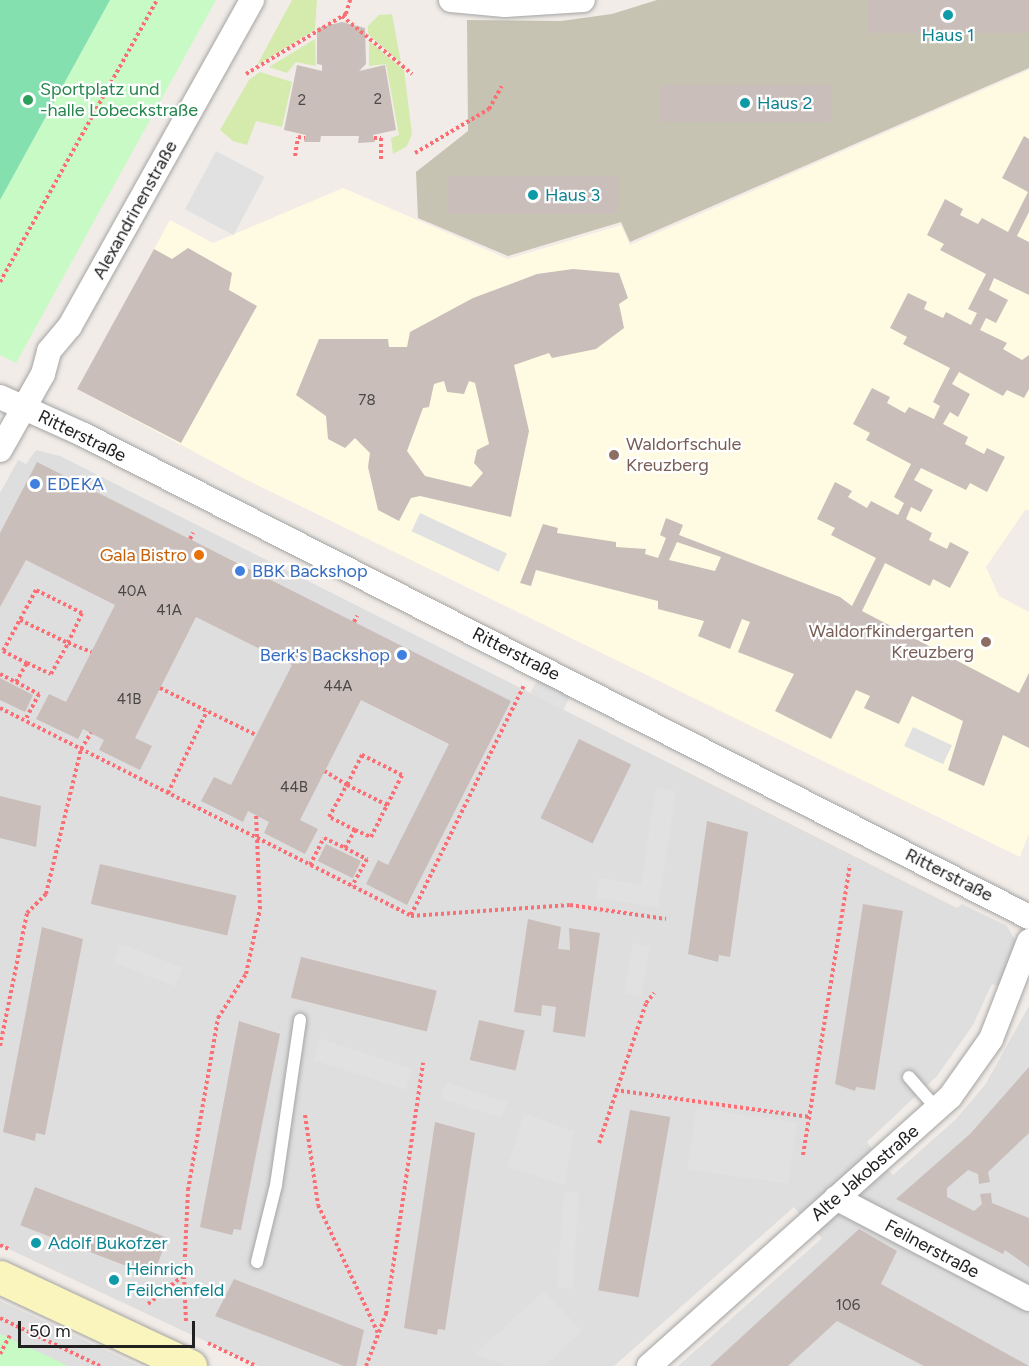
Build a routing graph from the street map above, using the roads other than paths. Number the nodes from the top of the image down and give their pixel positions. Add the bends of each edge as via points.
1 (252, 0) edge
2 (451, 0) edge
3 (584, 0) edge
4 (0, 397) edge
5 (25, 408) junction
6 (2, 454) edge
7 (1029, 917) edge
8 (1029, 942) edge
9 (300, 1020) dead end
10 (909, 1077) dead end
11 (938, 1110) junction
12 (836, 1198) junction
13 (257, 1262) dead end
14 (0, 1276) edge
15 (1029, 1299) edge
16 (190, 1366) edge
17 (649, 1366) edge

1 - 5 street, Alexandrinenstraße via 70,326 49,351 43,374
2 - 3 street via 505,5
4 - 5 street, Ritterstraße
5 - 6 street, Alexandrinenstraße
5 - 7 street, Ritterstraße via 535,663
8 - 11 street, Alte Jakobstraße via 991,1039
9 - 13 lane via 276,1185
10 - 11 lane
11 - 12 street, Alte Jakobstraße
12 - 15 street, Feilnerstraße
12 - 17 street, Alte Jakobstraße
14 - 16 main road

